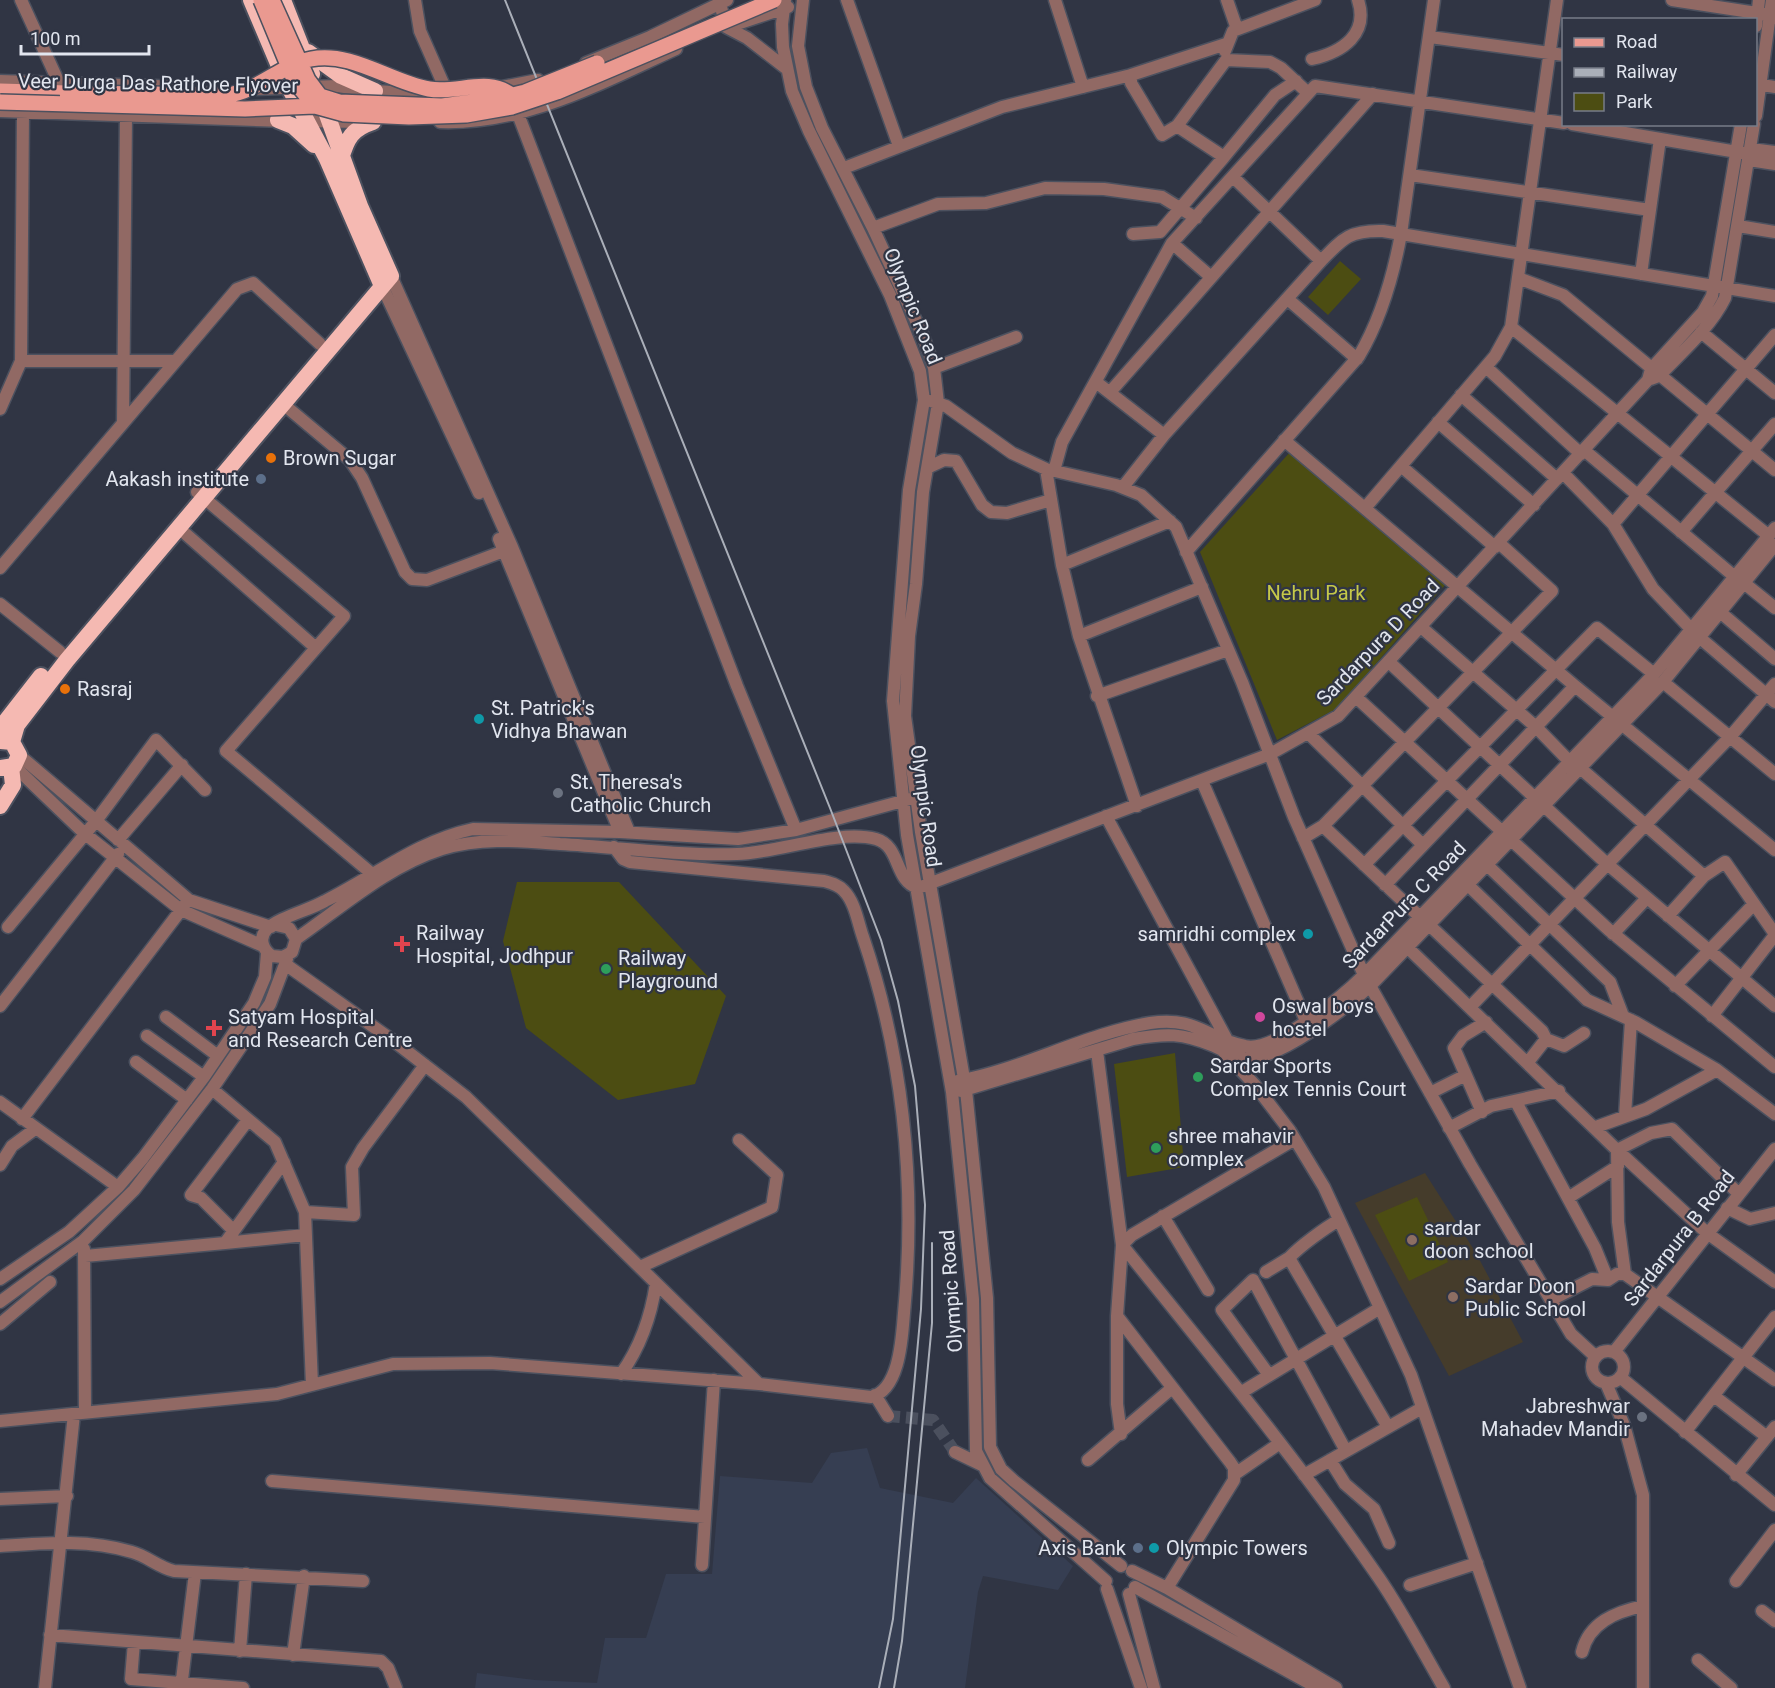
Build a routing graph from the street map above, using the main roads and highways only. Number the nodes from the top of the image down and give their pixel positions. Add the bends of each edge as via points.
1 (251, 0) edge
2 (261, 0) edge
3 (272, 0) edge
4 (283, 0) edge
5 (749, 0) edge
6 (781, 3) edge
7 (303, 47) junction
8 (271, 48) junction
9 (260, 89) road end
10 (0, 91) edge
11 (375, 92) road end
12 (513, 96) junction
13 (0, 102) edge
14 (310, 114) junction
15 (278, 120) road end
16 (373, 122) road end
17 (335, 160) junction
18 (384, 275) junction
19 (200, 495) junction
20 (7, 759) edge
21 (0, 806) edge

1 - 8 highway
2 - 14 main road, Veer Durga Das Rathore Flyover, bridge
3 - 12 main road, Veer Durga Das Rathore Flyover, bridge via 308,81 327,99 442,106
4 - 7 highway
5 - 12 main road, Veer Durga Das Rathore Flyover, bridge
6 - 14 main road, Veer Durga Das Rathore Flyover, bridge via 512,107 466,115 409,117
7 - 11 highway via 323,65
7 - 17 highway via 331,128
8 - 9 highway via 269,75
8 - 14 highway via 289,88
10 - 12 main road, Veer Durga Das Rathore Flyover, bridge via 228,96 293,65 329,58 349,61 430,89 500,87
13 - 14 main road, Veer Durga Das Rathore Flyover, bridge
14 - 17 highway via 317,141
15 - 17 highway via 293,126
16 - 17 highway via 357,127
17 - 18 highway
18 - 19 highway via 282,403
18 - 19 highway via 320,344
19 - 20 highway via 180,528 17,725
19 - 20 highway via 60,652 5,722
20 - 21 highway via 13,785

